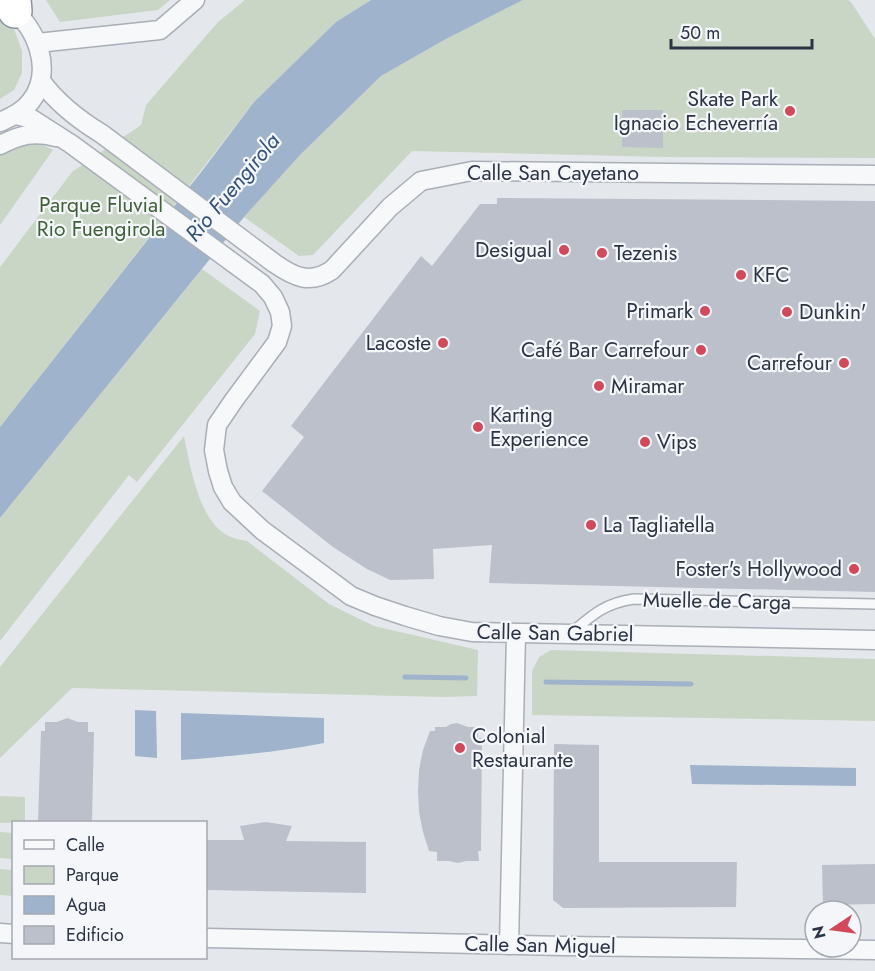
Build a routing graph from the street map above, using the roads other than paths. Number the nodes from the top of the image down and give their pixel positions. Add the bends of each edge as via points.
1 (195, 0) edge
2 (9, 4) edge
3 (37, 43) junction
4 (41, 81) junction
5 (8, 118) edge
6 (63, 139) junction
7 (0, 145) edge
8 (875, 175) edge
9 (875, 604) edge
10 (516, 634) junction
11 (569, 634) junction
12 (875, 640) edge
13 (207, 938) edge
14 (510, 945) junction
15 (875, 950) edge

1 - 3 street via 160,30
2 - 3 street
3 - 4 street
4 - 5 street via 30,103
4 - 8 street, Calle San Cayetano via 50,94 85,123 274,263 285,271 312,279 332,270 390,207 421,180 472,171
5 - 6 street via 32,118
6 - 7 street via 29,134
6 - 10 street, Calle San Gabriel via 262,284 280,312 282,326 277,342 217,425 214,450 218,471 232,502 262,530 351,596 439,626
9 - 11 lane, Muelle de Carga via 634,599 605,607
10 - 11 street, Calle San Gabriel
10 - 14 street
11 - 12 street, Calle San Gabriel
13 - 14 street, Calle San Miguel
14 - 15 street, Calle San Miguel

